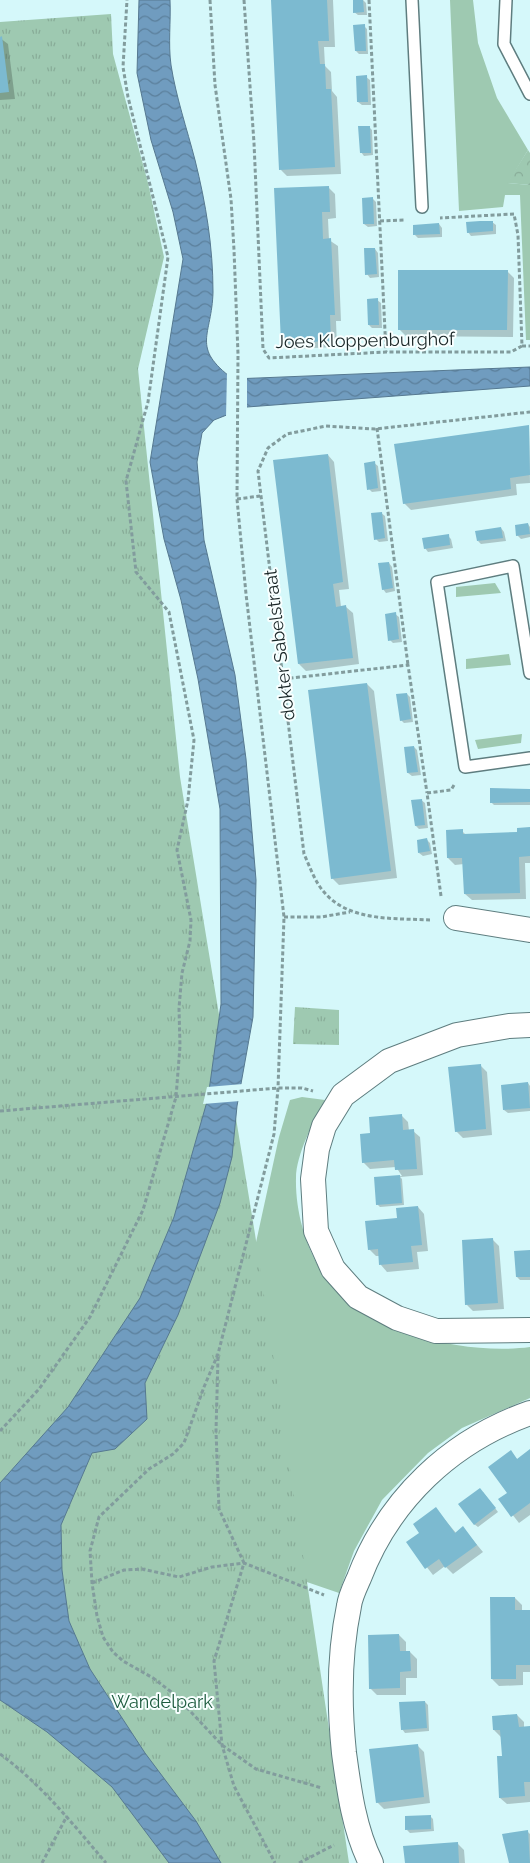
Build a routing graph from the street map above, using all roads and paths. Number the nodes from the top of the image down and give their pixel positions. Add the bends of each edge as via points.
1 (127, 0) edge
2 (210, 0) edge
3 (244, 0) edge
4 (369, 0) edge
5 (412, 0) edge
6 (506, 0) edge
7 (530, 94) edge
8 (422, 207) dead end
9 (433, 218) dead end
10 (415, 219) dead end
11 (380, 221) junction
12 (522, 346) junction
13 (530, 346) edge
14 (386, 352) junction
15 (530, 412) edge
16 (376, 428) junction
17 (260, 496) junction
18 (237, 499) junction
19 (408, 664) junction
20 (530, 673) edge
21 (283, 679) junction
22 (530, 758) edge
23 (465, 767) junction
24 (427, 793) junction
25 (350, 912) junction
26 (284, 917) junction
27 (450, 918) junction
28 (530, 930) edge
29 (530, 1025) edge
30 (278, 1088) junction
31 (302, 1088) dead end
32 (176, 1097) junction
33 (0, 1111) edge
34 (530, 1330) edge
35 (218, 1354) junction
36 (530, 1413) edge
37 (0, 1431) edge
38 (244, 1563) junction
39 (92, 1583) junction
40 (349, 1605) junction
41 (222, 1745) junction
42 (0, 1754) edge
43 (349, 1786) junction
44 (67, 1816) junction
45 (359, 1832) junction
46 (42, 1863) edge
47 (106, 1863) edge
48 (275, 1863) edge
49 (299, 1863) edge
50 (371, 1863) edge

1 - 32 path via 122,67 168,257 148,402 126,481 136,572 169,612 194,740 188,800 177,850 191,920 179,1008
2 - 18 path via 215,85 231,198 238,354
3 - 14 path, Joes Kloppenburghof via 263,349 269,358
4 - 11 path
5 - 8 lane
6 - 7 lane via 504,44
9 - 12 path via 514,214 518,234
10 - 11 path
11 - 14 path
12 - 13 path, Joes Kloppenburghof
12 - 14 path, Joes Kloppenburghof via 511,352
15 - 16 path, dokter Sabelstraat
16 - 17 path, dokter Sabelstraat via 326,426 287,434 268,448 263,458 258,471
16 - 19 path
17 - 18 path
17 - 21 path, dokter Sabelstraat
18 - 26 path
19 - 21 path
19 - 24 path
20 - 23 lane via 513,566 437,582
21 - 25 path, dokter Sabelstraat via 304,854 325,893
22 - 23 lane
23 - 24 path via 451,790
24 - 27 path
25 - 26 path via 321,917
25 - 27 path, dokter Sabelstraat via 373,917
26 - 30 path
27 - 28 street
29 - 34 street via 457,1035 388,1061 343,1095 324,1126 313,1178 316,1231 333,1269 358,1297 397,1318 436,1330
30 - 31 path
30 - 32 path
30 - 35 path via 274,1134
32 - 33 path
32 - 37 path via 143,1210 90,1317 39,1389
35 - 38 path via 216,1432 219,1508
35 - 39 path via 184,1443 150,1469 99,1517 90,1551
36 - 40 street via 503,1423 455,1451 418,1484 387,1520 366,1560
38 - 39 path via 212,1567 179,1577 142,1569 124,1570
38 - 40 path
38 - 41 path via 214,1662
39 - 41 path via 103,1637 113,1652 174,1694
40 - 43 street via 341,1674 342,1730
41 - 43 path via 256,1769 321,1788
41 - 48 path via 234,1786
42 - 44 path via 26,1773
43 - 45 street
44 - 46 path
44 - 47 path
45 - 49 path
45 - 50 street

